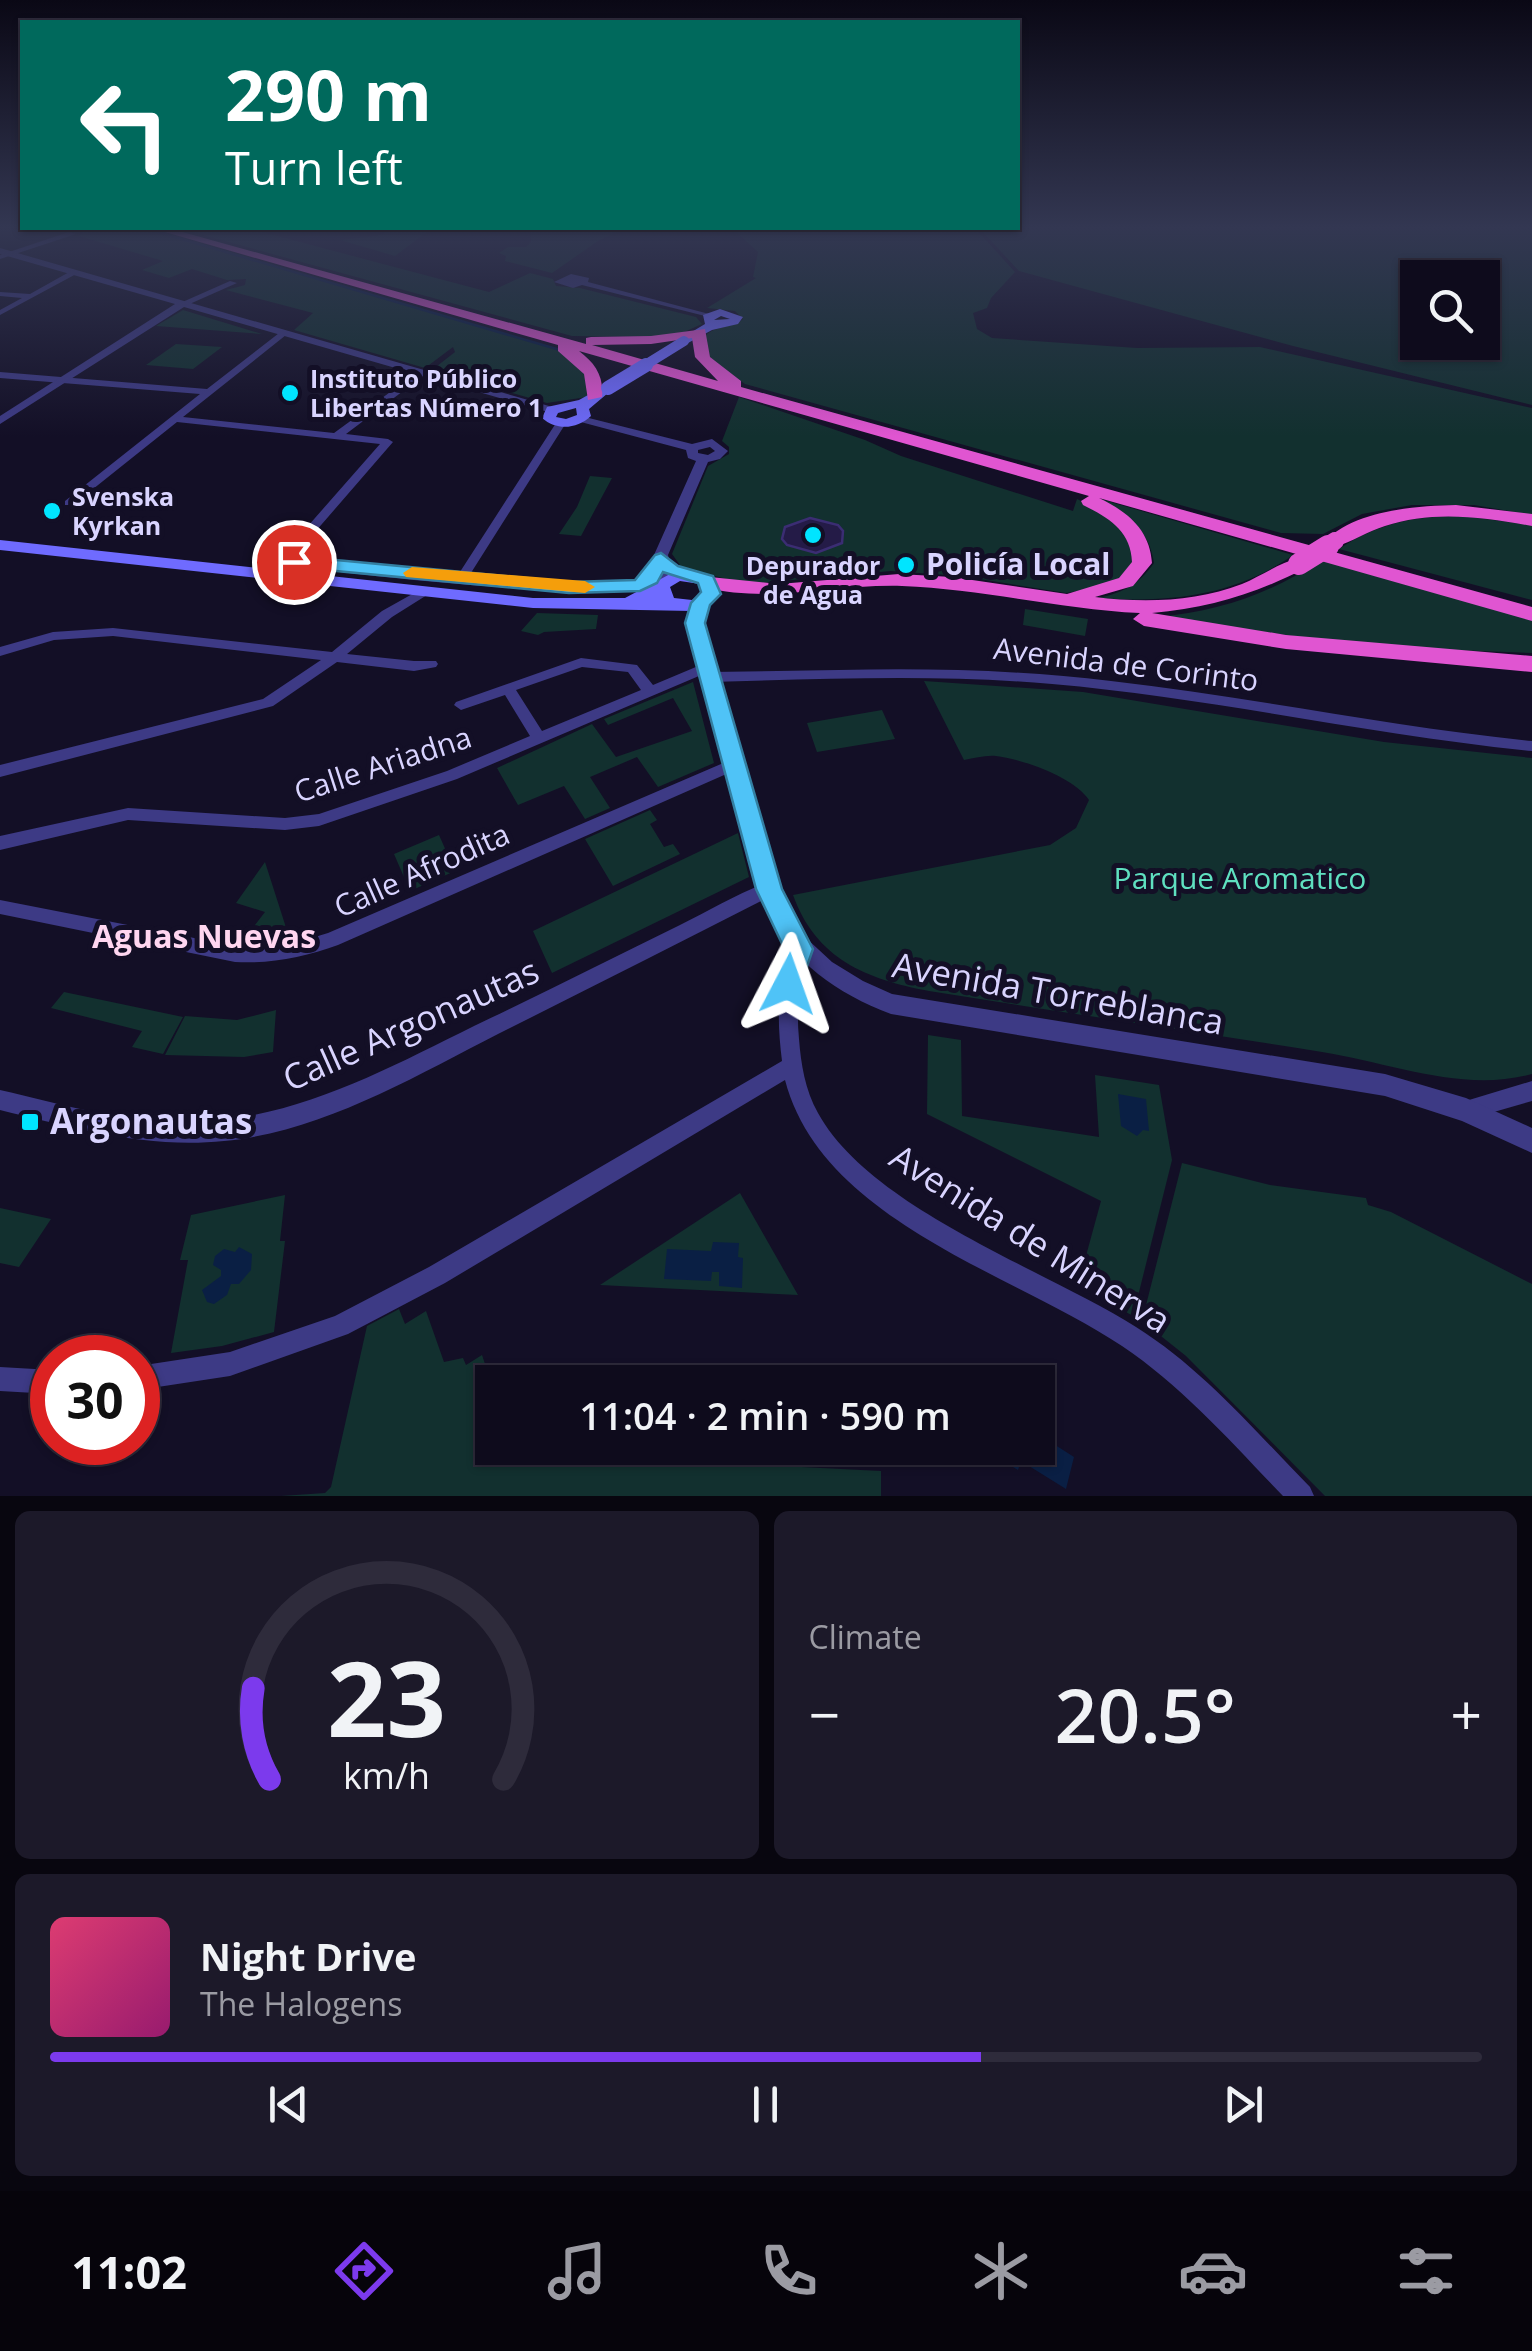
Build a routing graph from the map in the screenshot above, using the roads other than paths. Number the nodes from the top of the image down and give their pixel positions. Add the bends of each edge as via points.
1 (29, 297) edge
2 (157, 297) edge
3 (200, 297) edge
4 (401, 297) edge
5 (402, 297) edge
6 (404, 297) edge
7 (625, 297) edge
8 (182, 304) junction
9 (0, 312) edge
10 (709, 324) junction
11 (282, 334) junction
12 (422, 373) junction
13 (0, 375) edge
14 (62, 380) junction
15 (208, 392) junction
16 (583, 407) junction
17 (552, 410) junction
18 (174, 419) junction
19 (0, 421) edge
20 (561, 423) junction
21 (859, 425) junction
22 (336, 436) junction
23 (949, 450) junction
24 (68, 503) dead end
25 (1532, 520) edge
26 (0, 545) edge
27 (1346, 561) junction
28 (462, 578) junction
29 (667, 582) junction
30 (394, 588) junction
31 (422, 592) junction
32 (1048, 599) junction
33 (703, 602) junction
34 (1076, 604) junction
35 (1532, 606) edge
36 (387, 614) junction
37 (1532, 614) edge
38 (0, 652) edge
39 (336, 656) junction
40 (431, 664) dead end
41 (1532, 664) edge
42 (709, 672) junction
43 (509, 690) junction
44 (650, 691) junction
45 (461, 705) dead end
46 (538, 737) junction
47 (1532, 746) edge
48 (735, 764) junction
49 (0, 771) edge
50 (0, 843) edge
51 (769, 889) junction
52 (0, 907) edge
53 (799, 949) junction
54 (791, 1066) junction
55 (1532, 1091) edge
56 (0, 1100) edge
57 (1466, 1110) junction
58 (1532, 1141) edge
59 (160, 1375) edge
60 (0, 1379) edge
61 (30, 1381) edge
62 (1301, 1496) edge

1 - 9 street
2 - 8 street
3 - 8 street
4 - 16 highway via 564,348 588,366 596,384
5 - 21 highway
6 - 10 highway via 576,339 651,340
7 - 10 street
8 - 11 street
8 - 14 street
10 - 16 main road, bridge
10 - 21 highway via 700,354 724,378
11 - 12 street
11 - 15 street
12 - 17 street
12 - 22 street
13 - 14 street
14 - 15 street
14 - 19 street
15 - 18 street
16 - 17 main road
16 - 20 main road
16 - 29 street via 697,453
17 - 20 main road via 549,418
18 - 22 street
18 - 24 street
20 - 28 street
21 - 23 highway
22 - 28 street via 388,443 290,554 294,562
23 - 27 highway
23 - 32 highway via 1104,508 1139,538 1142,563 1126,582
25 - 34 highway, bridge via 1412,512 1374,521 1251,590 1200,604
26 - 30 main road
27 - 35 highway
27 - 37 highway
28 - 29 street via 569,587
29 - 31 main road via 618,602 533,603
29 - 33 main road
29 - 33 main road via 696,576
30 - 31 main road
30 - 36 street
31 - 36 street
32 - 33 highway via 916,580 763,590
32 - 34 highway
33 - 42 street, Avenida Torreblanca
34 - 41 highway via 1286,642
36 - 39 street
38 - 39 street via 94,632
39 - 40 street
39 - 49 street via 268,703
42 - 44 street, Calle Ariadna
42 - 47 street, Avenida de Corinto via 1053,679
42 - 48 street, Avenida Torreblanca
43 - 44 street via 586,662 632,668
43 - 45 street
43 - 46 street
44 - 46 street, Calle Ariadna
46 - 50 street, Calle Ariadna via 452,775 310,822 128,814
48 - 51 street, Avenida Torreblanca
48 - 52 street, Calle Afrodita via 332,940 284,953 236,954
51 - 53 street, Avenida Torreblanca
51 - 56 street, Calle Argonautas via 396,1075 270,1122 188,1133 150,1130
53 - 54 street, Avenida de Minerva via 788,994
53 - 57 street, Avenida Torreblanca via 825,971 891,1004 1385,1086
54 - 59 street via 340,1326 230,1364
54 - 62 street, Avenida de Minerva via 814,1128 878,1191 1140,1344
55 - 57 street
57 - 58 street, Avenida Torreblanca
60 - 61 street

